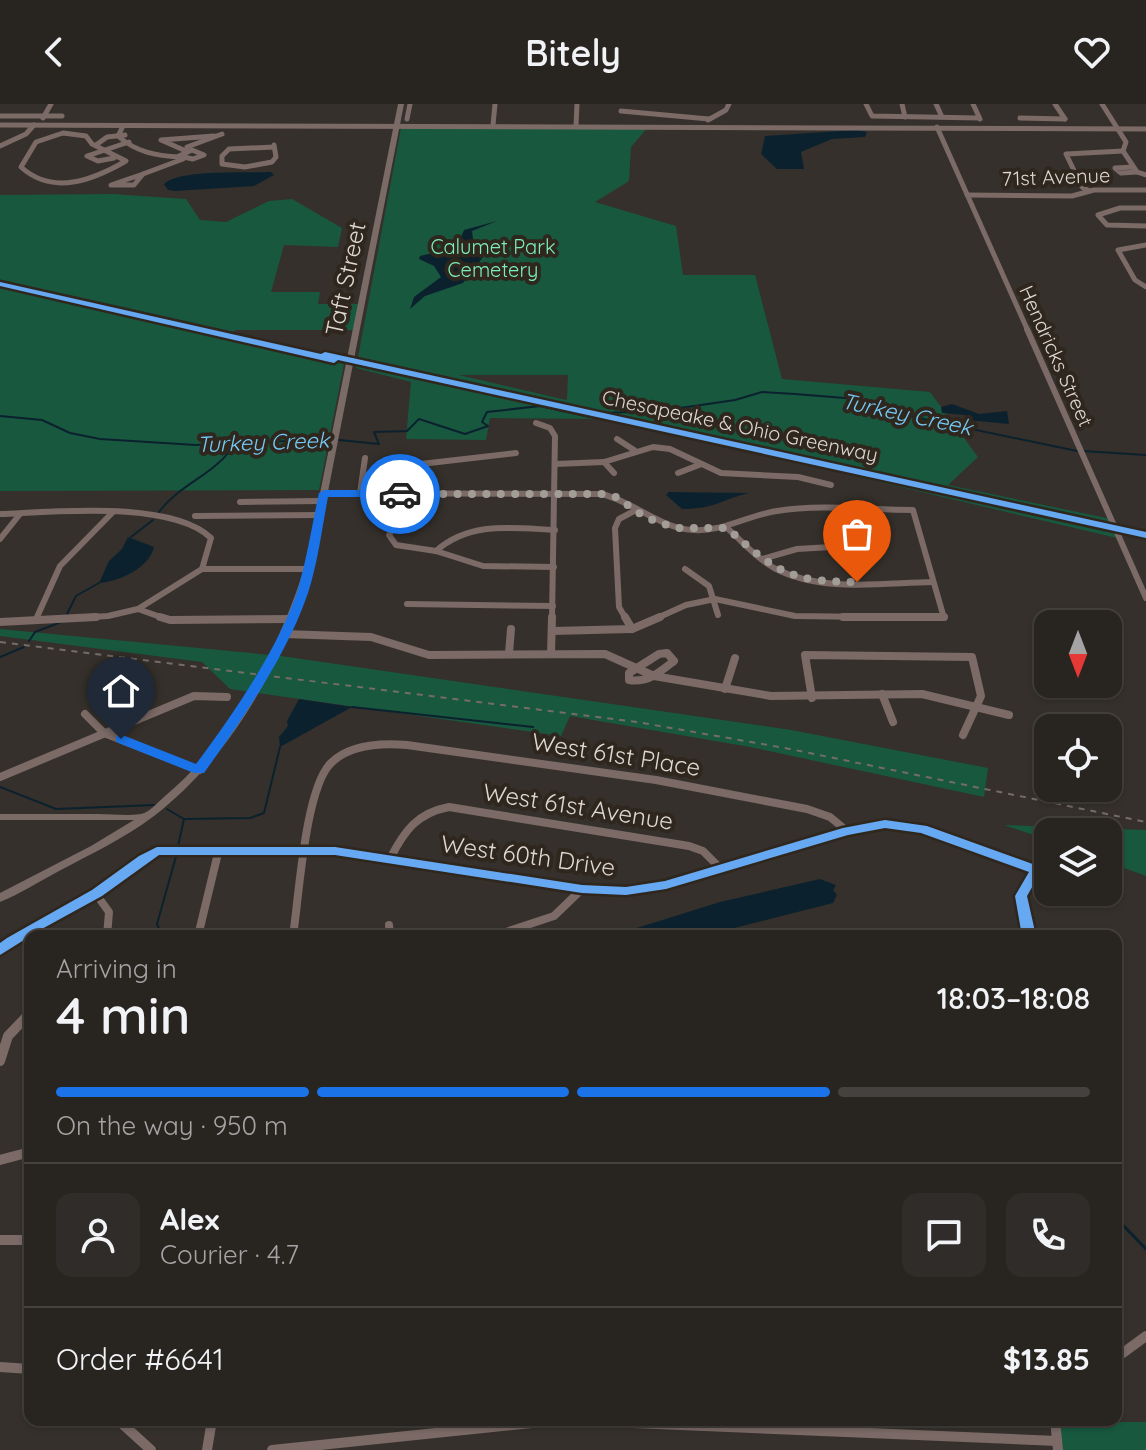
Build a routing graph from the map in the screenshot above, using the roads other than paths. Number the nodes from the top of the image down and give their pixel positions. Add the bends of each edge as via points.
1 (51, 104) edge
2 (401, 104) edge
3 (410, 104) edge
4 (495, 104) edge
5 (577, 104) edge
6 (729, 104) edge
7 (866, 104) edge
8 (902, 104) edge
9 (936, 104) edge
10 (973, 104) edge
11 (1055, 104) edge
12 (1102, 104) edge
13 (621, 111) edge
14 (399, 113) junction
15 (0, 116) edge
16 (44, 116) junction
17 (62, 116) dead end
18 (905, 117) junction
19 (942, 117) junction
20 (979, 118) junction
21 (708, 122) junction
22 (0, 125) edge
23 (36, 125) junction
24 (398, 125) junction
25 (493, 125) junction
26 (576, 125) junction
27 (126, 126) junction
28 (937, 127) junction
29 (984, 127) junction
30 (1026, 128) junction
31 (1118, 129) junction
32 (1146, 129) edge
33 (222, 134) dead end
34 (121, 135) junction
35 (214, 136) junction
36 (129, 142) junction
37 (96, 145) junction
38 (0, 146) edge
39 (106, 148) junction
40 (1123, 151) junction
41 (184, 152) junction
42 (203, 156) junction
43 (223, 156) junction
44 (115, 157) junction
45 (144, 172) junction
46 (1146, 175) edge
47 (1146, 190) edge
48 (1089, 191) junction
49 (967, 195) junction
50 (1146, 208) edge
51 (1146, 226) edge
52 (1146, 245) edge
53 (1146, 287) edge
54 (536, 423) dead end
55 (617, 439) dead end
56 (634, 450) junction
57 (516, 453) dead end
58 (365, 458) dead end
59 (604, 462) junction
60 (555, 464) junction
61 (699, 465) junction
62 (614, 473) dead end
63 (678, 473) dead end
64 (831, 485) dead end
65 (360, 493) junction
66 (405, 494) junction
67 (555, 494) junction
68 (323, 497) junction
69 (240, 502) dead end
70 (636, 510) junction
71 (112, 513) junction
72 (0, 514) edge
73 (20, 514) junction
74 (320, 515) junction
75 (195, 516) dead end
76 (727, 528) junction
77 (555, 530) junction
78 (0, 539) edge
79 (849, 546) dead end
80 (436, 551) junction
81 (762, 559) junction
82 (203, 566) junction
83 (309, 567) junction
84 (554, 567) junction
85 (685, 569) dead end
86 (933, 582) junction
87 (1146, 598) edge
88 (715, 599) junction
89 (407, 604) dead end
90 (553, 606) junction
91 (138, 609) junction
92 (718, 615) dead end
93 (37, 617) junction
94 (292, 619) junction
95 (0, 622) edge
96 (511, 629) dead end
97 (632, 629) junction
98 (552, 631) junction
99 (284, 634) junction
100 (509, 653) junction
101 (551, 654) junction
102 (735, 658) dead end
103 (637, 669) junction
104 (654, 676) junction
105 (725, 689) junction
106 (882, 694) junction
107 (227, 697) dead end
108 (812, 698) junction
109 (976, 706) junction
110 (85, 714) dead end
111 (1009, 715) dead end
112 (893, 722) dead end
113 (104, 733) junction
114 (963, 735) dead end
115 (199, 770) junction
116 (0, 777) edge
117 (0, 817) edge
118 (109, 817) junction
119 (146, 817) junction
120 (847, 831) junction
121 (120, 833) junction
122 (219, 849) junction
123 (308, 850) junction
124 (390, 859) junction
125 (721, 869) junction
126 (582, 889) junction
127 (96, 894) junction
128 (0, 898) edge
129 (389, 925) dead end
130 (29, 930) edge
131 (108, 930) edge
132 (199, 930) edge
133 (294, 930) edge
134 (389, 930) edge
135 (512, 930) edge
136 (1028, 930) edge
137 (24, 934) edge
138 (0, 950) edge
139 (24, 1018) edge
140 (0, 1061) edge
141 (24, 1154) edge
142 (0, 1160) edge
143 (0, 1240) edge
144 (24, 1240) edge
145 (1146, 1336) edge
146 (1122, 1354) edge
147 (0, 1367) edge
148 (24, 1369) edge
149 (125, 1426) edge
150 (211, 1426) edge
151 (503, 1426) edge
152 (864, 1426) edge
153 (1058, 1445) edge
154 (151, 1450) edge
155 (207, 1450) edge
156 (272, 1450) edge

1 - 16 street
2 - 14 main road, Taft Street
3 - 14 street via 408,116
4 - 25 street
5 - 26 street
6 - 21 street
7 - 18 street via 872,116
8 - 18 street
9 - 19 street
10 - 20 street
11 - 30 street via 1065,119 1020,118
12 - 31 street
13 - 21 street
14 - 24 main road, Taft Street
15 - 16 street
16 - 17 street
16 - 23 street
18 - 19 street
19 - 20 street
20 - 29 street
21 - 26 street
21 - 28 street
22 - 23 street
23 - 27 street
23 - 38 street
24 - 25 street
24 - 27 street
24 - 68 main road, Taft Street
25 - 26 street
27 - 34 street
28 - 29 street
28 - 49 street, Hendricks Street
29 - 30 street
30 - 31 street
31 - 32 street
31 - 40 street via 1126,144
33 - 35 street
34 - 36 street
34 - 37 street
35 - 41 street
35 - 41 street via 161,140
36 - 39 street
36 - 41 street via 153,156
37 - 39 street
37 - 44 street via 79,134 42,136 28,149 21,167 53,185 126,161
39 - 44 street
39 - 44 street via 87,156 98,161
40 - 46 street via 1135,170
40 - 48 street via 1066,154
41 - 42 street
41 - 42 street
41 - 45 street
42 - 43 street
43 - 43 street via 235,148 274,146 275,161 228,167 222,164
45 - 45 street via 113,183 111,185 134,185
47 - 48 street, 71st Avenue
48 - 49 street, 71st Avenue via 1072,196
49 - 87 street, Hendricks Street
50 - 51 street via 1098,215 1107,225
52 - 53 street via 1119,248 1135,280
54 - 60 street via 554,432
55 - 56 street
56 - 59 street
56 - 61 street via 670,449
57 - 66 street via 412,465
58 - 65 street
59 - 60 street
59 - 62 street
60 - 67 street
61 - 63 street
61 - 64 street via 721,473 798,477
65 - 66 street
65 - 68 street
66 - 67 street
66 - 80 street via 390,538 396,545
67 - 70 street via 616,497
67 - 77 street
68 - 69 street
68 - 74 main road, Taft Street
70 - 76 street via 658,523 695,530
70 - 97 street via 619,519 615,528 619,607
71 - 73 street
71 - 82 street via 189,522 210,533
71 - 93 street via 60,566
72 - 73 street
73 - 78 street
74 - 75 street
74 - 83 main road, Taft Street
76 - 81 street
76 - 86 street via 784,510 913,510
77 - 80 street via 469,530 449,537
77 - 84 street
79 - 81 street via 797,549
80 - 84 street via 483,566
81 - 86 street via 812,580
82 - 83 street
82 - 91 street
83 - 94 main road, Taft Street
84 - 90 street
85 - 88 street via 706,579
86 - 88 street via 944,618 795,616
88 - 92 street
88 - 97 street via 686,605
89 - 90 street
90 - 98 street
91 - 93 street via 108,616
91 - 94 street via 170,620
93 - 95 street
94 - 99 main road, Taft Street
96 - 100 street
97 - 98 street
98 - 101 street
99 - 100 street via 371,637 429,655
99 - 115 main road, Taft Street via 226,735
100 - 101 street
101 - 103 street via 605,654
102 - 105 street
103 - 104 street
103 - 104 street via 629,673 629,680 642,682
103 - 104 street via 659,654 673,656 674,661
104 - 105 street
105 - 108 street
106 - 108 street
106 - 109 street via 922,694
106 - 112 street
107 - 113 street via 194,696
108 - 109 street via 805,655 972,657 981,687
109 - 111 street
109 - 114 street
110 - 113 street
113 - 115 street
113 - 116 street
115 - 119 main road, Taft Street
117 - 118 main road
118 - 119 main road
118 - 121 main road via 120,823
119 - 121 main road, Taft Street
120 - 123 street, West 61st Place via 830,817 807,809 656,780 407,745 371,746 343,756 322,774
120 - 125 street, West 60th Drive
120 - 136 street, West 60th Drive via 885,824 913,827 1036,870 1021,896
121 - 128 main road, Taft Street
122 - 123 street, West 60th Drive
122 - 127 street, West 60th Drive via 171,849 144,856 136,868
122 - 132 street
123 - 124 street, West 60th Drive
123 - 133 street
124 - 125 street, West 61st Avenue via 404,830 420,814 449,807 696,848
124 - 126 street, West 60th Drive
125 - 126 street, West 60th Drive via 652,888
126 - 135 street via 554,916
127 - 130 street
127 - 131 street via 109,912
129 - 134 street
137 - 138 street
139 - 140 street via 8,1036
141 - 142 street
143 - 144 street
145 - 146 street
147 - 148 street
149 - 154 street
150 - 155 street
151 - 156 street
152 - 153 street

